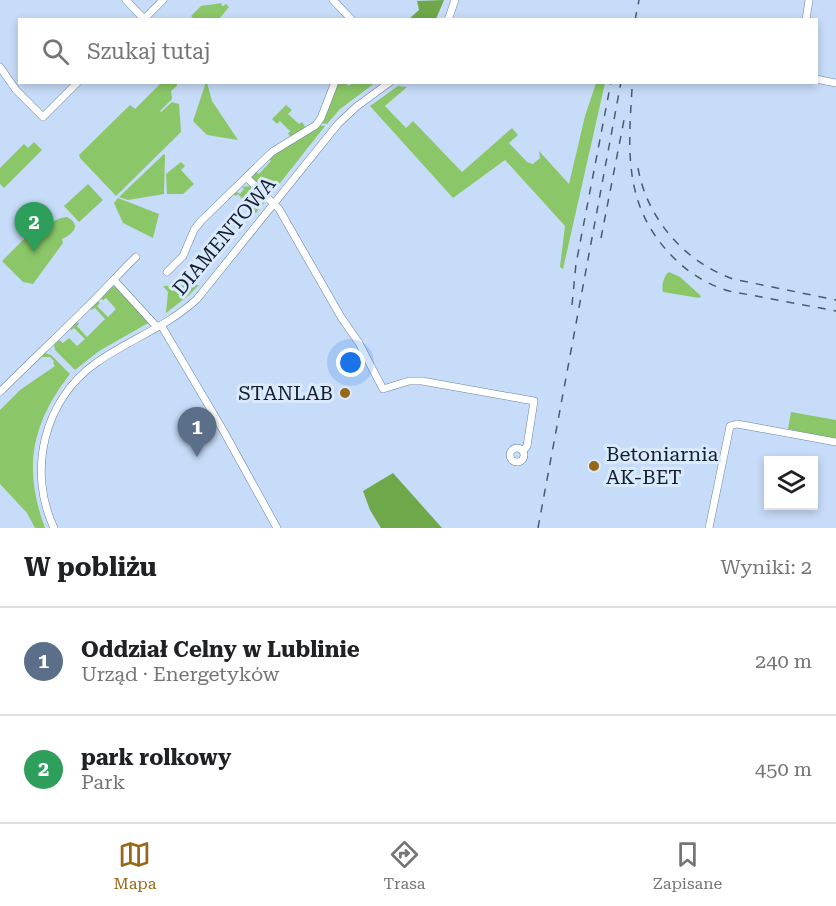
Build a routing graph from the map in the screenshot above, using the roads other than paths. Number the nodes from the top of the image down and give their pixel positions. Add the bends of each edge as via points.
1 (126, 0) edge
2 (163, 0) edge
3 (333, 0) edge
4 (455, 0) edge
5 (809, 0) edge
6 (142, 18) edge
7 (144, 18) edge
8 (350, 18) edge
9 (449, 18) edge
10 (806, 18) edge
11 (0, 67) edge
12 (818, 79) edge
13 (836, 83) edge
14 (76, 84) edge
15 (334, 84) edge
16 (387, 84) edge
17 (247, 178) junction
18 (273, 204) junction
19 (136, 257) dead end
20 (167, 272) dead end
21 (114, 280) junction
22 (159, 326) junction
23 (0, 392) edge
24 (836, 441) edge
25 (523, 451) dead end
26 (54, 528) edge
27 (277, 528) edge
28 (709, 528) edge

1 - 6 street
2 - 7 street
3 - 8 street
4 - 9 street
5 - 10 street
11 - 14 street via 43,117
12 - 13 street
15 - 17 street via 316,124 272,152
16 - 18 street, DIAMENTOWA via 344,117
17 - 18 street
17 - 20 street via 201,221 183,256
18 - 22 street, DIAMENTOWA via 203,292
18 - 25 street via 383,389 422,381 534,401
19 - 21 street
21 - 22 street
21 - 23 street
22 - 26 street, DIAMENTOWA via 86,370 68,390 53,417 41,470
22 - 27 street
24 - 28 street via 738,420 730,426

